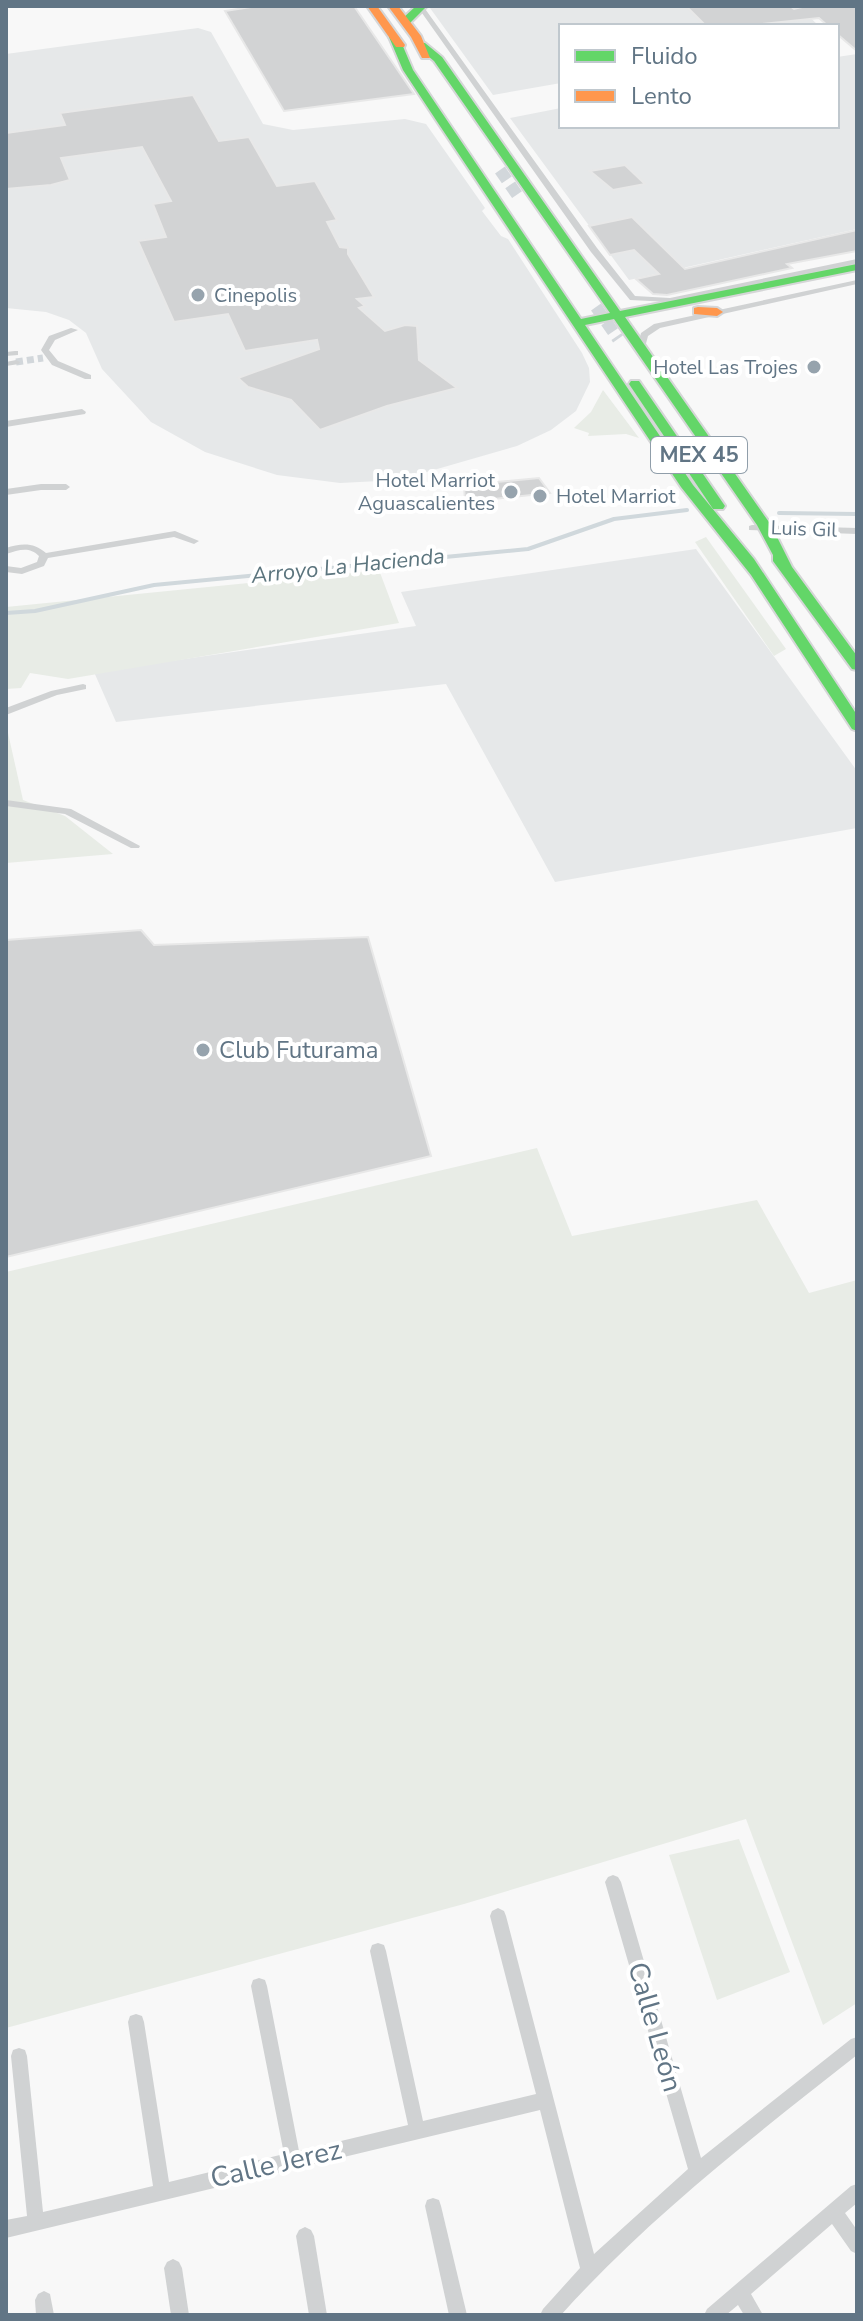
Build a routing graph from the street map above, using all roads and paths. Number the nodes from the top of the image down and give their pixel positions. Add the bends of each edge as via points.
1 (372, 6) edge
2 (393, 6) edge
3 (420, 7) edge
4 (414, 34) junction
5 (394, 37) junction
6 (454, 53) junction
7 (515, 199) tunnel mouth
8 (594, 250) junction
9 (857, 261) edge
10 (857, 267) edge
11 (590, 275) junction
12 (857, 279) edge
13 (753, 283) junction
14 (784, 283) junction
15 (827, 286) junction
16 (698, 311) junction
17 (717, 312) junction
18 (585, 317) junction
19 (74, 330) dead end
20 (617, 330) junction
21 (641, 349) junction
22 (88, 377) dead end
23 (82, 412) dead end
24 (6, 424) edge
25 (66, 487) dead end
26 (6, 492) edge
27 (759, 528) junction
28 (857, 531) edge
29 (194, 541) dead end
30 (6, 551) edge
31 (44, 556) junction
32 (6, 569) edge
33 (754, 572) junction
34 (857, 666) edge
35 (83, 687) dead end
36 (6, 712) edge
37 (857, 726) edge
38 (6, 803) edge
39 (135, 846) dead end
40 (613, 1882) dead end
41 (498, 1916) dead end
42 (378, 1951) dead end
43 (259, 1986) dead end
44 (136, 2022) dead end
45 (857, 2045) edge
46 (19, 2056) dead end
47 (546, 2100) junction
48 (417, 2130) junction
49 (293, 2160) junction
50 (697, 2172) junction
51 (162, 2191) junction
52 (857, 2192) edge
53 (433, 2206) dead end
54 (834, 2212) junction
55 (36, 2222) junction
56 (6, 2229) edge
57 (305, 2236) dead end
58 (857, 2245) edge
59 (173, 2268) dead end
60 (589, 2269) junction
61 (740, 2293) junction
62 (180, 2315) edge
63 (318, 2315) edge
64 (458, 2315) edge
65 (549, 2315) edge
66 (713, 2315) edge
67 (754, 2315) edge

1 - 5 main road
2 - 4 main road
3 - 4 main road
3 - 6 street
4 - 5 main road via 495,170
4 - 6 main road
4 - 11 main road via 438,59
5 - 18 main road via 402,68
6 - 8 street
7 - 18 main road
8 - 11 main road
8 - 13 street via 633,298 670,300
9 - 13 street
10 - 14 main road
11 - 20 main road
12 - 15 main road
13 - 14 main road
14 - 20 main road
15 - 16 main road
15 - 17 street
16 - 17 main road
16 - 20 main road
17 - 21 street via 657,326 644,335
18 - 20 main road
18 - 33 main road via 688,487
19 - 22 street via 52,338 44,354
20 - 21 main road
20 - 27 main road, MEX 45
20 - 33 main road, MEX 45
21 - 27 main road
23 - 24 street
25 - 26 street
27 - 28 street, Luis Gil
27 - 34 main road, MEX 45
29 - 31 street via 175,534
30 - 31 street via 32,547
31 - 32 street via 29,570
33 - 37 main road, MEX 45
35 - 36 street
38 - 39 street via 67,811
40 - 50 street, Calle León
41 - 47 street
42 - 48 street
43 - 49 street
44 - 51 street
45 - 50 street
46 - 55 street
47 - 48 street, Calle Jerez
47 - 60 street
48 - 49 street, Calle Jerez
49 - 51 street, Calle Jerez
50 - 60 street
51 - 55 street, Calle Jerez
52 - 54 street
53 - 64 street
54 - 58 street
54 - 61 street
55 - 56 street, Calle Jerez
57 - 63 street
59 - 62 street
60 - 65 street
61 - 66 street
61 - 67 street

